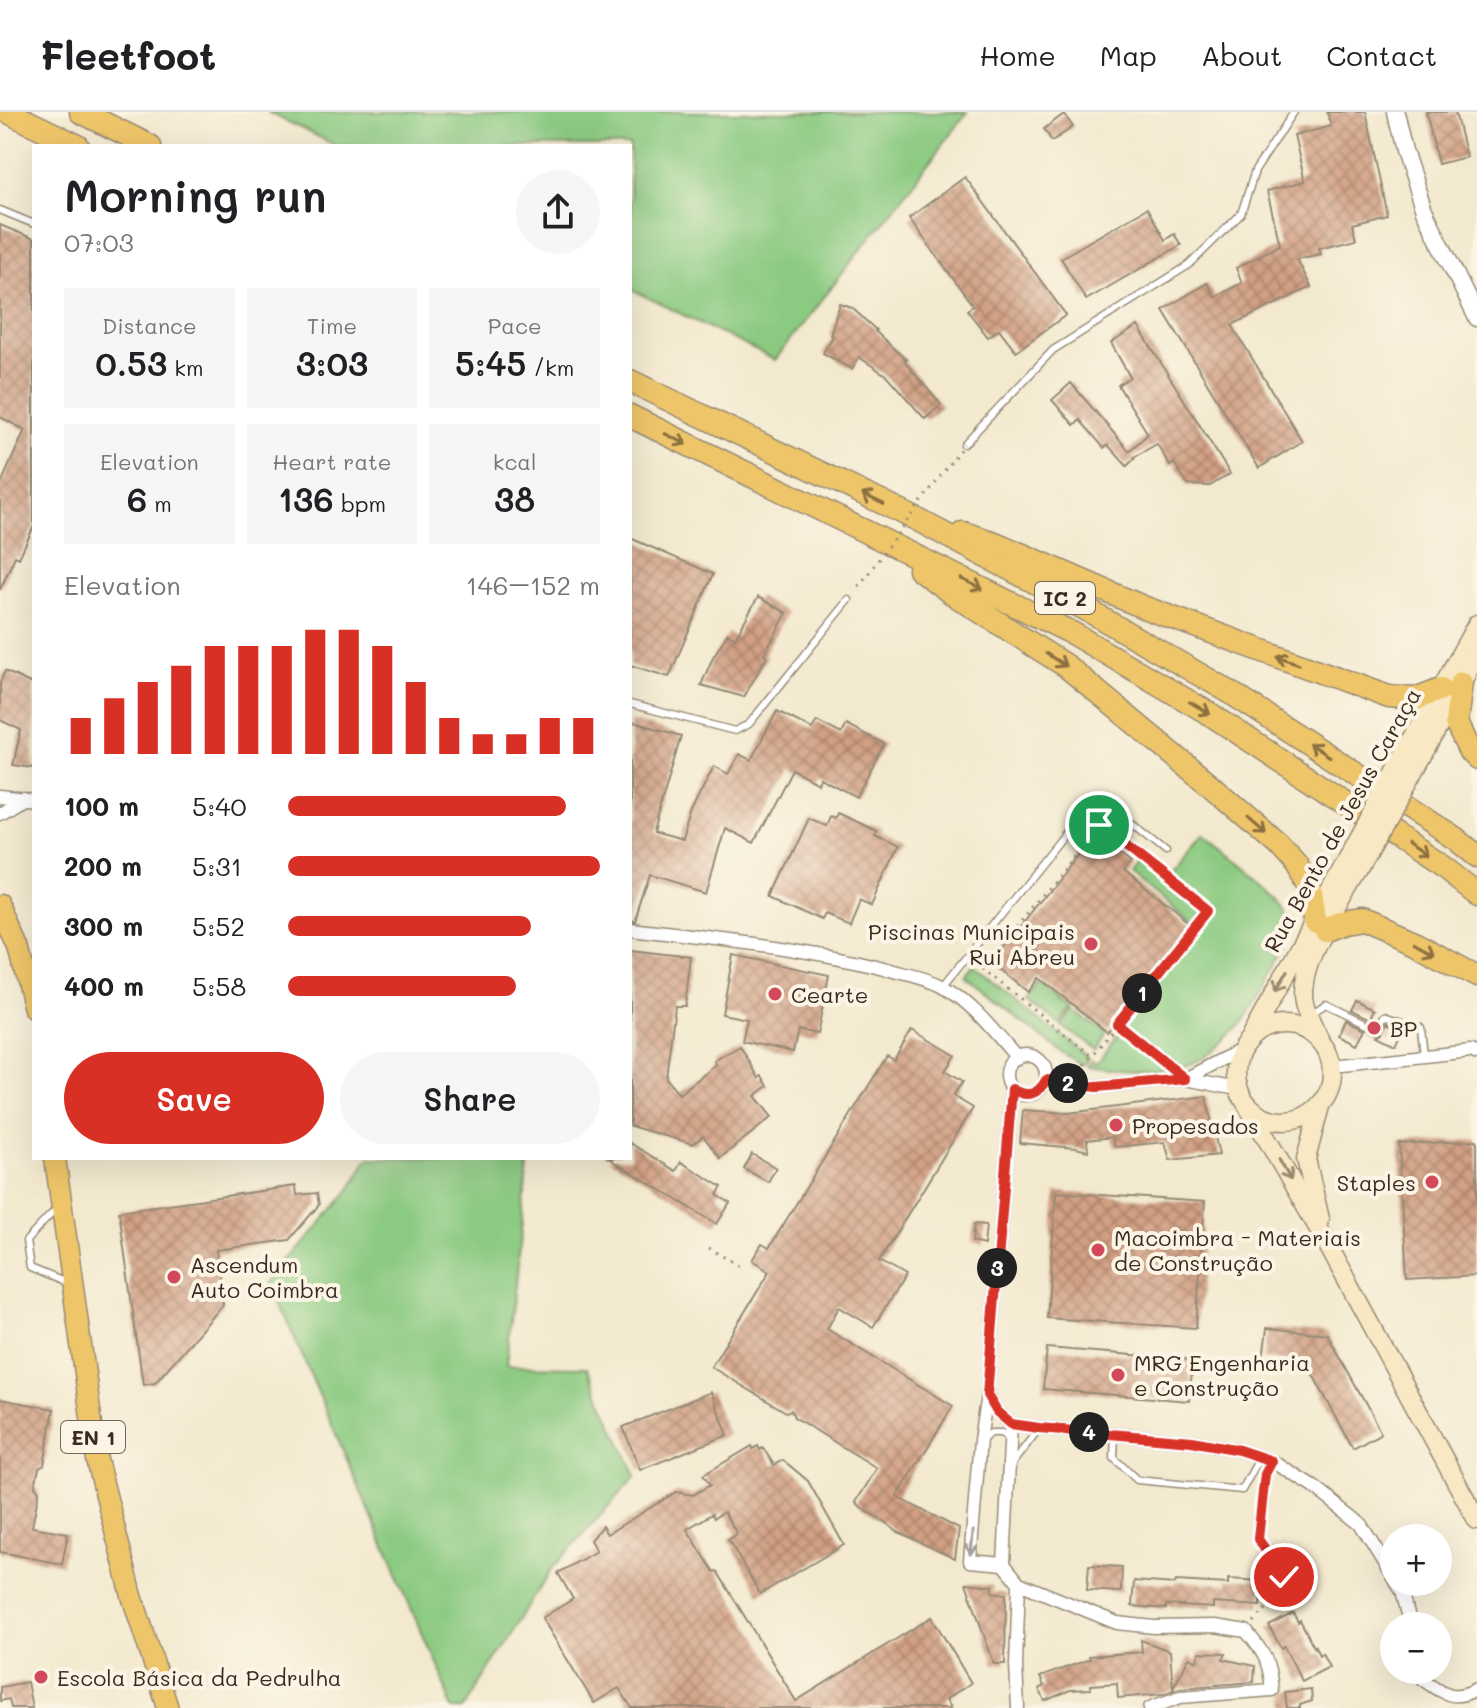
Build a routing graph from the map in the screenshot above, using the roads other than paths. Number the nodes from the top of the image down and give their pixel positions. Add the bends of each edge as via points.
1 (8, 112) edge
2 (81, 112) edge
3 (1294, 112) edge
4 (1395, 112) edge
5 (74, 144) edge
6 (146, 144) edge
7 (0, 210) edge
8 (32, 223) edge
9 (1477, 318) edge
10 (632, 382) edge
11 (632, 417) edge
12 (964, 444) road end
13 (916, 519) junction
14 (877, 537) junction
15 (849, 600) dead end
16 (1477, 624) edge
17 (1477, 653) edge
18 (1451, 686) junction
19 (632, 705) edge
20 (1477, 759) edge
21 (0, 796) edge
22 (29, 799) edge
23 (0, 813) edge
24 (1166, 851) dead end
25 (1477, 856) edge
26 (1477, 894) edge
27 (0, 905) edge
28 (1320, 925) junction
29 (632, 929) edge
30 (1477, 976) edge
31 (943, 986) junction
32 (32, 1001) edge
33 (1309, 1015) junction
34 (1319, 1038) junction
35 (1246, 1044) junction
36 (1477, 1054) edge
37 (1424, 1056) junction
38 (1017, 1058) junction
39 (1333, 1066) junction
40 (1185, 1079) junction
41 (1046, 1080) junction
42 (1012, 1089) junction
43 (1242, 1096) junction
44 (1320, 1106) junction
45 (55, 1160) edge
46 (61, 1204) junction
47 (1324, 1238) junction
48 (72, 1286) junction
49 (987, 1395) junction
50 (1011, 1424) junction
51 (1039, 1428) junction
52 (1115, 1434) junction
53 (980, 1440) junction
54 (1010, 1440) junction
55 (1266, 1459) junction
56 (1009, 1468) junction
57 (1477, 1520) edge
58 (1380, 1555) edge
59 (1004, 1564) junction
60 (1019, 1583) junction
61 (1430, 1684) edge
62 (1473, 1695) edge
63 (168, 1708) edge
64 (1018, 1708) edge
65 (1150, 1708) edge

1 - 5 highway
2 - 6 highway
3 - 12 lane via 1255,171 1241,214 1189,265 1053,350
4 - 9 street via 1424,210
7 - 8 lane
13 -> 10 highway, IC 2
11 -> 14 highway, IC 2
18 -> 13 highway via 1415,699 1389,697 1143,607 995,543
25 -> 13 highway, IC 2 via 1228,691
14 -> 26 highway, IC 2 via 1072,633 1210,714
14 -> 28 highway via 950,592 1066,666 1245,815 1296,864 1310,888
15 - 19 lane via 749,724 735,731
16 - 18 main road, Rua Bento de Jesus Caraça
17 - 18 main road, Rua Bento de Jesus Caraça
18 - 20 highway via 1456,723
18 - 28 main road, Rua Bento de Jesus Caraça, bridge
21 - 22 street
22 - 23 street
24 - 31 lane via 1096,795
27 - 32 main road via 19,948
28 -> 30 highway via 1362,920
28 - 33 main road, Rua Bento de Jesus Caraça via 1305,977
28 -> 35 main road, Rua Bento de Jesus Caraça
29 - 31 street via 837,956
31 - 38 street
33 - 34 main road, Rua Bento de Jesus Caraça
33 - 37 lane via 1326,1004 1378,1029 1385,1015 1421,1027
34 - 35 main road via 1306,1029 1276,1025
34 - 39 main road
35 - 40 street
35 - 43 main road via 1236,1068
36 - 37 street
37 - 39 street
38 - 41 street via 1042,1062
38 - 42 street via 1007,1073
39 - 44 main road via 1329,1094
40 - 41 street via 1097,1087
40 - 43 street
41 - 42 street via 1032,1095
42 - 49 street
43 - 44 main road via 1259,1115 1274,1121 1307,1116
43 -> 47 main road
44 - 47 main road via 1306,1159
45 - 46 main road, EN 1
46 - 48 main road, EN 1
46 - 48 lane via 26,1241 28,1256 30,1268
47 - 57 main road
48 - 63 main road, EN 1 via 97,1460
49 - 50 street
49 - 53 street
50 - 51 street
50 - 54 street
51 - 52 street
51 - 56 lane
52 - 55 street via 1192,1441
52 - 55 lane via 1114,1458 1137,1480 1242,1490
53 - 54 lane via 1002,1433
53 -> 59 street via 970,1561
54 - 56 street
55 - 58 street via 1361,1524
56 - 59 street
59 - 60 street
60 - 64 street
60 - 65 street via 1117,1623 1246,1631 1269,1665 1272,1690 1180,1697
61 - 62 street via 1449,1697

